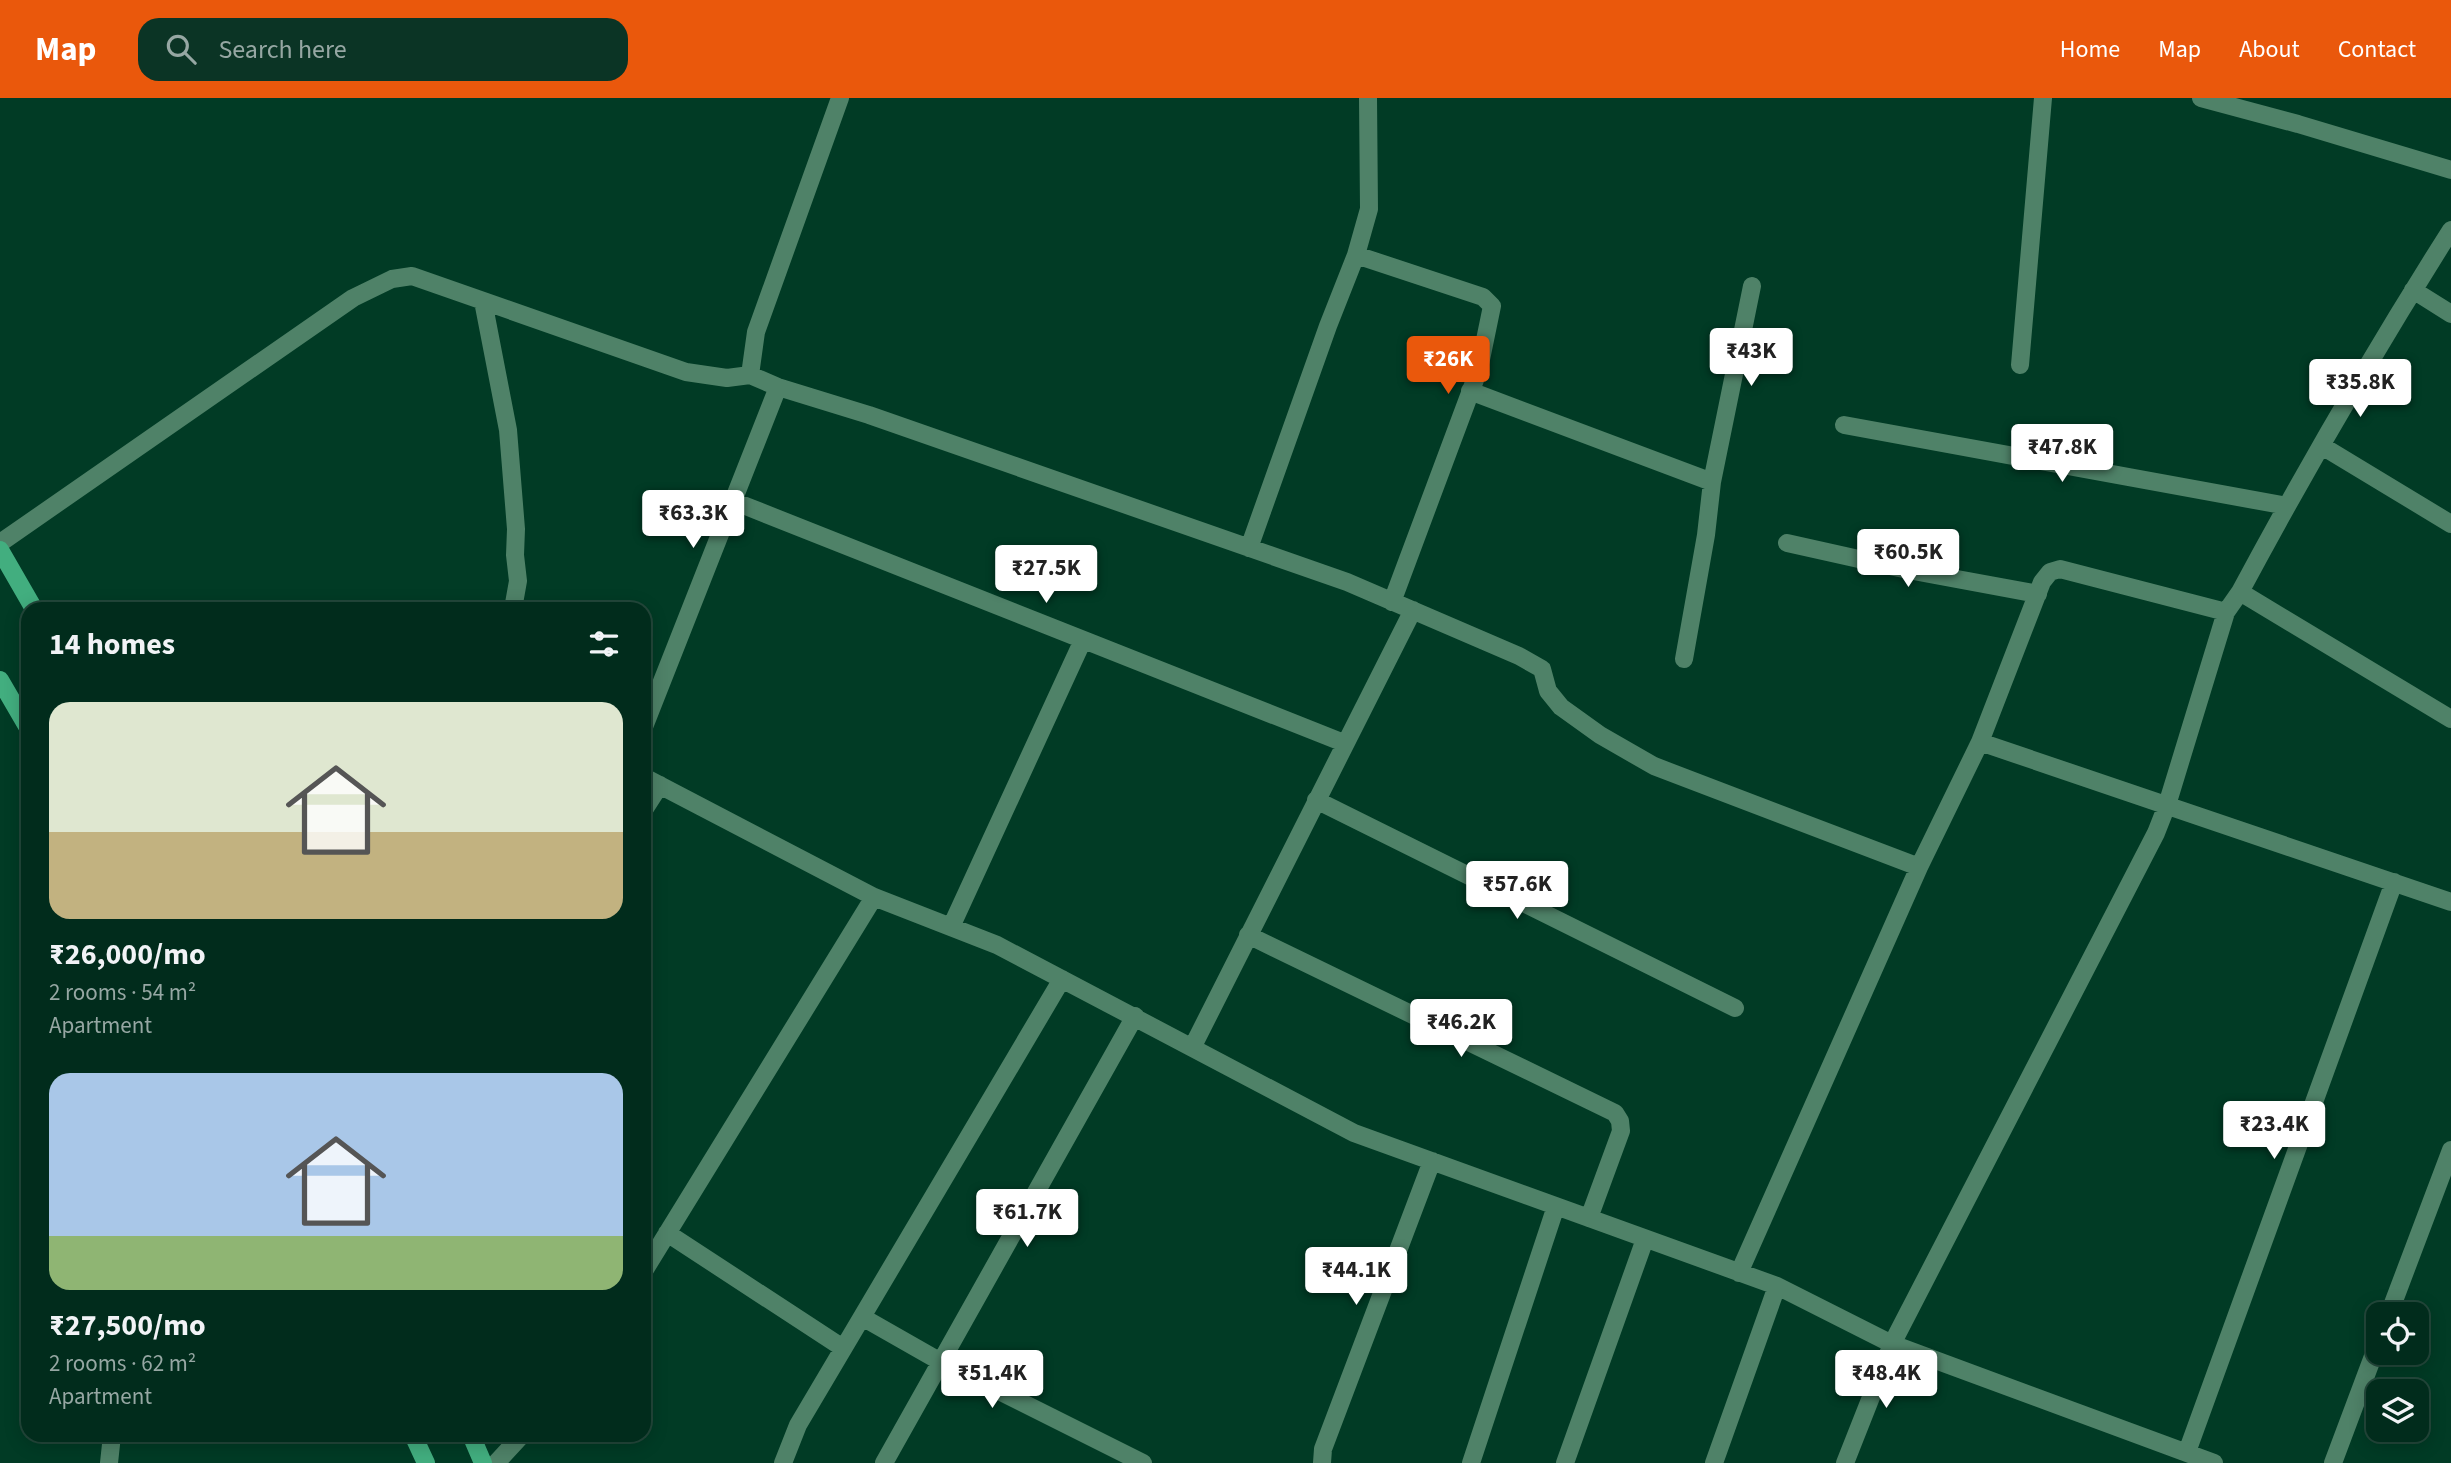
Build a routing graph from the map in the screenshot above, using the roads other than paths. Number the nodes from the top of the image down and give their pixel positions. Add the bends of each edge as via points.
1 (840, 98) edge
2 (1368, 98) edge
3 (2043, 98) edge
4 (2201, 98) edge
5 (2451, 170) edge
6 (2451, 230) edge
7 (1356, 255) junction
8 (1752, 286) dead end
9 (2413, 290) junction
10 (483, 301) junction
11 (2451, 314) edge
12 (2020, 365) dead end
13 (750, 375) junction
14 (778, 387) junction
15 (1471, 391) junction
16 (1844, 425) dead end
17 (2322, 446) junction
18 (1712, 482) junction
19 (733, 501) junction
20 (2287, 506) junction
21 (2451, 524) edge
22 (0, 543) edge
23 (1787, 543) dead end
24 (1249, 548) junction
25 (0, 551) edge
26 (2240, 592) junction
27 (2038, 594) junction
28 (30, 602) edge
29 (514, 602) edge
30 (1392, 602) junction
31 (1413, 610) junction
32 (2226, 612) junction
33 (1083, 640) junction
34 (1684, 659) dead end
35 (0, 680) edge
36 (651, 709) edge
37 (21, 716) edge
38 (2451, 719) edge
39 (1980, 742) junction
40 (1345, 743) junction
41 (652, 781) edge
42 (1316, 800) junction
43 (2167, 805) junction
44 (1919, 867) junction
45 (2394, 882) junction
46 (874, 897) junction
47 (2451, 902) edge
48 (951, 927) junction
49 (1248, 935) junction
50 (1062, 979) junction
51 (1735, 1008) dead end
52 (1135, 1016) junction
53 (1193, 1046) junction
54 (2451, 1150) edge
55 (1432, 1161) junction
56 (1556, 1206) junction
57 (1589, 1218) junction
58 (667, 1233) junction
59 (1645, 1239) junction
60 (651, 1259) edge
61 (1739, 1273) junction
62 (1777, 1286) junction
63 (2394, 1302) edge
64 (862, 1317) junction
65 (1892, 1343) junction
66 (844, 1348) junction
67 (941, 1362) junction
68 (2370, 1365) edge
69 (111, 1442) edge
70 (416, 1442) edge
71 (474, 1442) edge
72 (516, 1442) edge
73 (2187, 1452) junction
74 (2207, 1462) edge
75 (109, 1463) edge
76 (426, 1463) edge
77 (483, 1463) edge
78 (496, 1463) edge
79 (783, 1463) edge
80 (884, 1463) edge
81 (1143, 1463) edge
82 (1322, 1463) edge
83 (1471, 1463) edge
84 (1565, 1463) edge
85 (1714, 1463) edge
86 (1845, 1463) edge
87 (2333, 1463) edge

1 - 13 street via 756,332
2 - 7 street via 1369,209
3 - 12 street
4 - 5 street
6 - 9 street
7 - 15 street via 1483,297 1492,306
7 - 24 street
8 - 18 street
9 - 11 street
9 - 17 street
10 - 13 street via 686,372 727,378
10 - 22 street via 412,276 392,279 354,298
10 - 29 street via 508,430 518,581
13 - 14 street
14 - 19 street
14 - 24 street
15 - 18 street
15 - 30 street
16 - 20 street
17 - 20 street
17 - 21 street
18 - 34 street
19 - 33 street
19 - 36 street
20 - 26 street
23 - 27 street
24 - 30 street
25 - 28 main road
26 - 32 street
26 - 38 street
27 - 32 street via 2050,572 2060,569
27 - 39 street
30 - 31 street
31 - 40 street
31 - 44 street via 1542,669 1548,691 1561,707 1654,766
32 - 43 street
33 - 40 street
33 - 48 street
35 - 37 main road
39 - 43 street
39 - 44 street
40 - 42 street
41 - 46 street
42 - 49 street
42 - 51 street
43 - 45 street
43 - 65 street
44 - 61 street
45 - 47 street
45 - 73 street
46 - 48 street
46 - 58 street
48 - 50 street
49 - 53 street
49 - 57 street via 1615,1113 1621,1131 1617,1149
50 - 52 street
50 - 64 street
52 - 53 street
52 - 67 street
53 - 55 street via 1354,1133
54 - 63 street
55 - 56 street
55 - 82 street via 1323,1449
56 - 57 street
56 - 83 street
57 - 59 street
58 - 60 street
58 - 66 street
59 - 61 street
59 - 84 street
61 - 62 street
62 - 65 street
62 - 85 street
64 - 66 street
64 - 67 street
65 - 73 street
65 - 86 street
66 - 79 street via 798,1424
67 - 80 street
67 - 81 street
68 - 87 street
69 - 75 street
70 - 76 main road
71 - 77 main road
72 - 78 street
73 - 74 street

